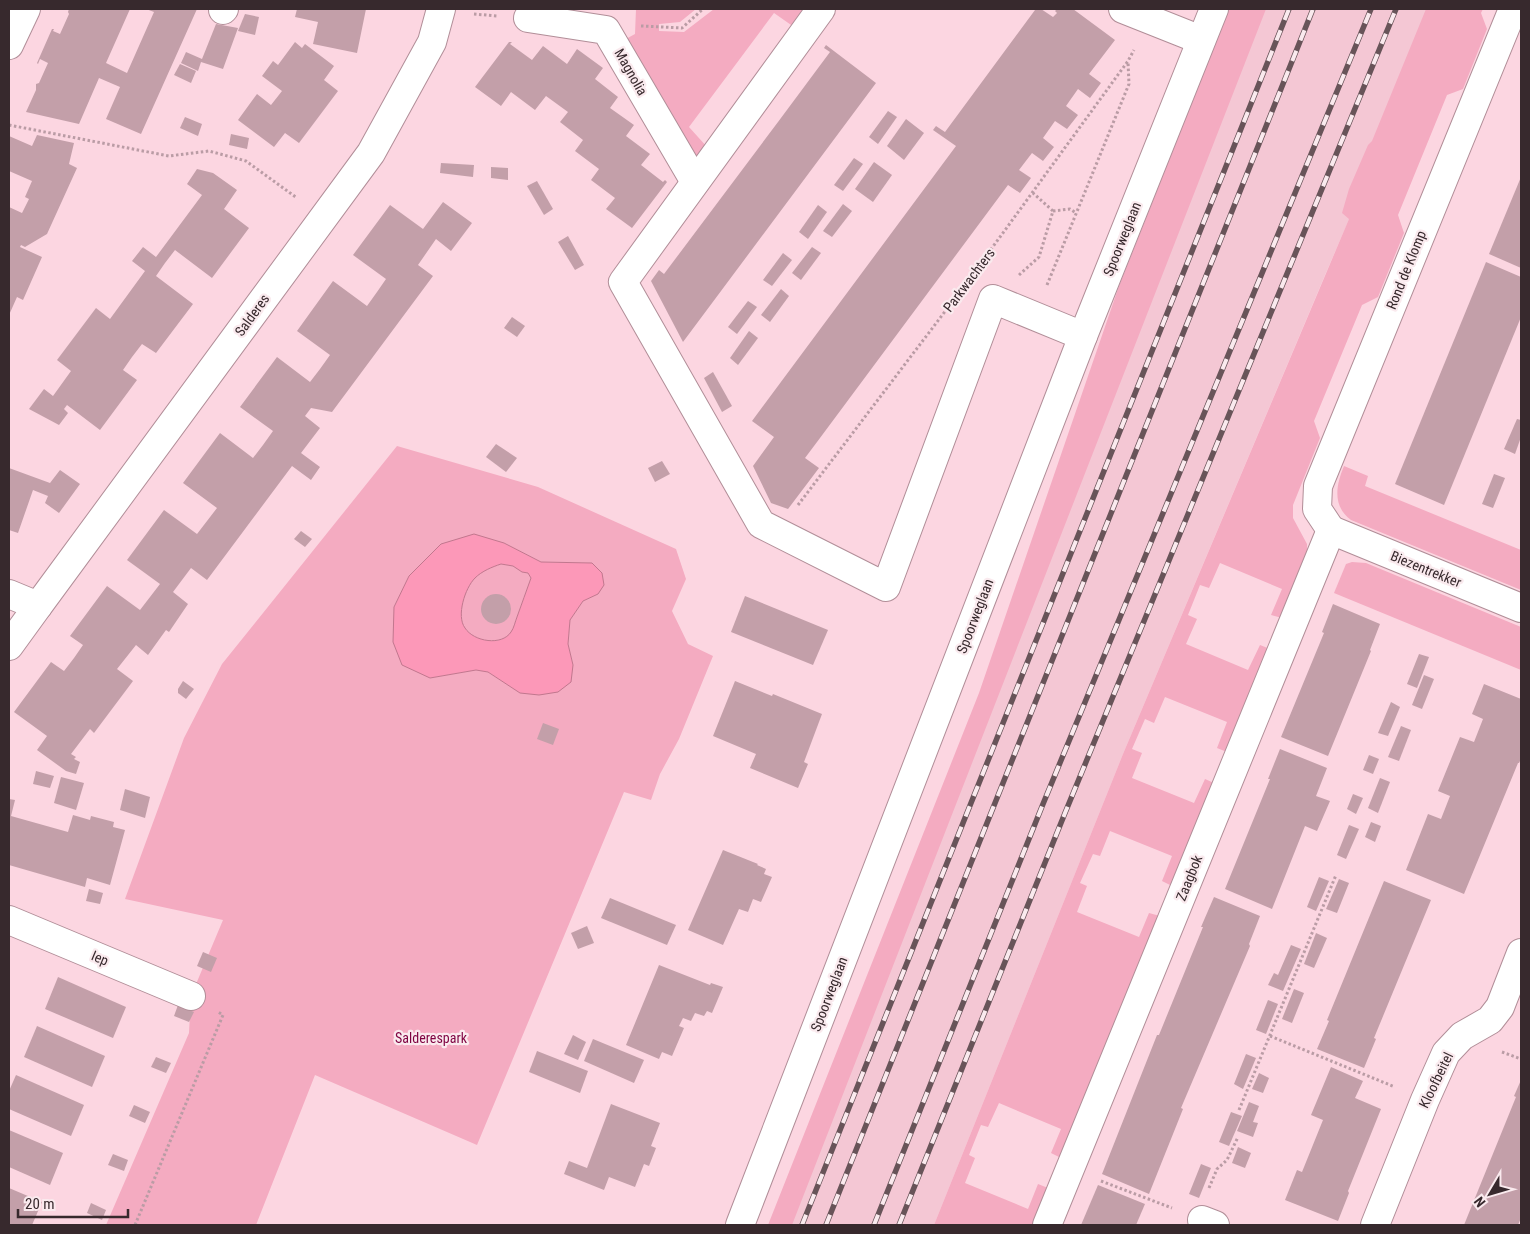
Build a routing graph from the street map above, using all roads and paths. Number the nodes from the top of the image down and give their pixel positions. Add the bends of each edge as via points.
1 (26, 9) edge
2 (703, 9) edge
3 (821, 9) edge
4 (1123, 9) edge
5 (1214, 9) edge
6 (1513, 9) edge
7 (441, 10) edge
8 (528, 18) joint
9 (1150, 20) junction
10 (606, 30) junction
11 (1201, 40) junction
12 (9, 45) edge
13 (1128, 61) junction
14 (9, 125) edge
15 (695, 182) junction
16 (1033, 194) junction
17 (1053, 212) junction
18 (1076, 213) junction
19 (323, 218) junction
20 (971, 277) dead end
21 (960, 292) dead end
22 (1008, 305) junction
23 (1035, 316) junction
24 (1083, 336) junction
25 (1331, 530) junction
26 (777, 532) junction
27 (9, 594) edge
28 (38, 606) junction
29 (1521, 608) edge
30 (9, 646) edge
31 (1336, 875) dead end
32 (9, 920) edge
33 (1521, 953) edge
34 (191, 996) joint
35 (1270, 1036) junction
36 (1425, 1100) junction
37 (1239, 1110) dead end
38 (1238, 1137) dead end
39 (1070, 1169) junction
40 (1204, 1221) edge
41 (135, 1225) edge
42 (740, 1225) edge
43 (1047, 1225) edge
44 (1375, 1225) edge

1 - 12 street
2 - 10 path via 682,28 620,25
3 - 15 street
4 - 9 street
5 - 11 street, Spoorweglaan
6 - 25 street, Rond de Klomp via 1318,486 1317,509
7 - 8 path
7 - 19 street, Salderes via 432,42 371,153
8 - 10 street
9 - 11 street
9 - 13 path, Parkwachters
10 - 15 street, Magnolia
11 - 24 street, Spoorweglaan
13 - 16 path, Parkwachters
13 - 18 path via 1129,84
14 - 19 path via 169,156 209,151 246,161
15 - 26 street via 623,282 761,524
16 - 17 path
16 - 20 path, Parkwachters
17 - 18 path via 1070,209
17 - 22 path via 1039,257 1020,272
18 - 23 path
19 - 28 street, Salderes
21 - 26 path, Parkwachters
22 - 23 street
22 - 26 street via 993,299 886,588
23 - 24 street
24 - 42 street, Spoorweglaan
25 - 29 street, Biezentrekker
25 - 39 street, Zaagbok
27 - 28 street
28 - 30 street, Salderes
31 - 35 path
32 - 34 street, Iep
33 - 36 street, Kloofbeitel via 1500,1007 1490,1020 1462,1036 1446,1053
34 - 41 path via 223,1015
35 - 36 path
35 - 37 path
36 - 44 street, Kloofbeitel
38 - 40 path via 1228,1160 1217,1169
39 - 40 path
39 - 43 street, Zaagbok

